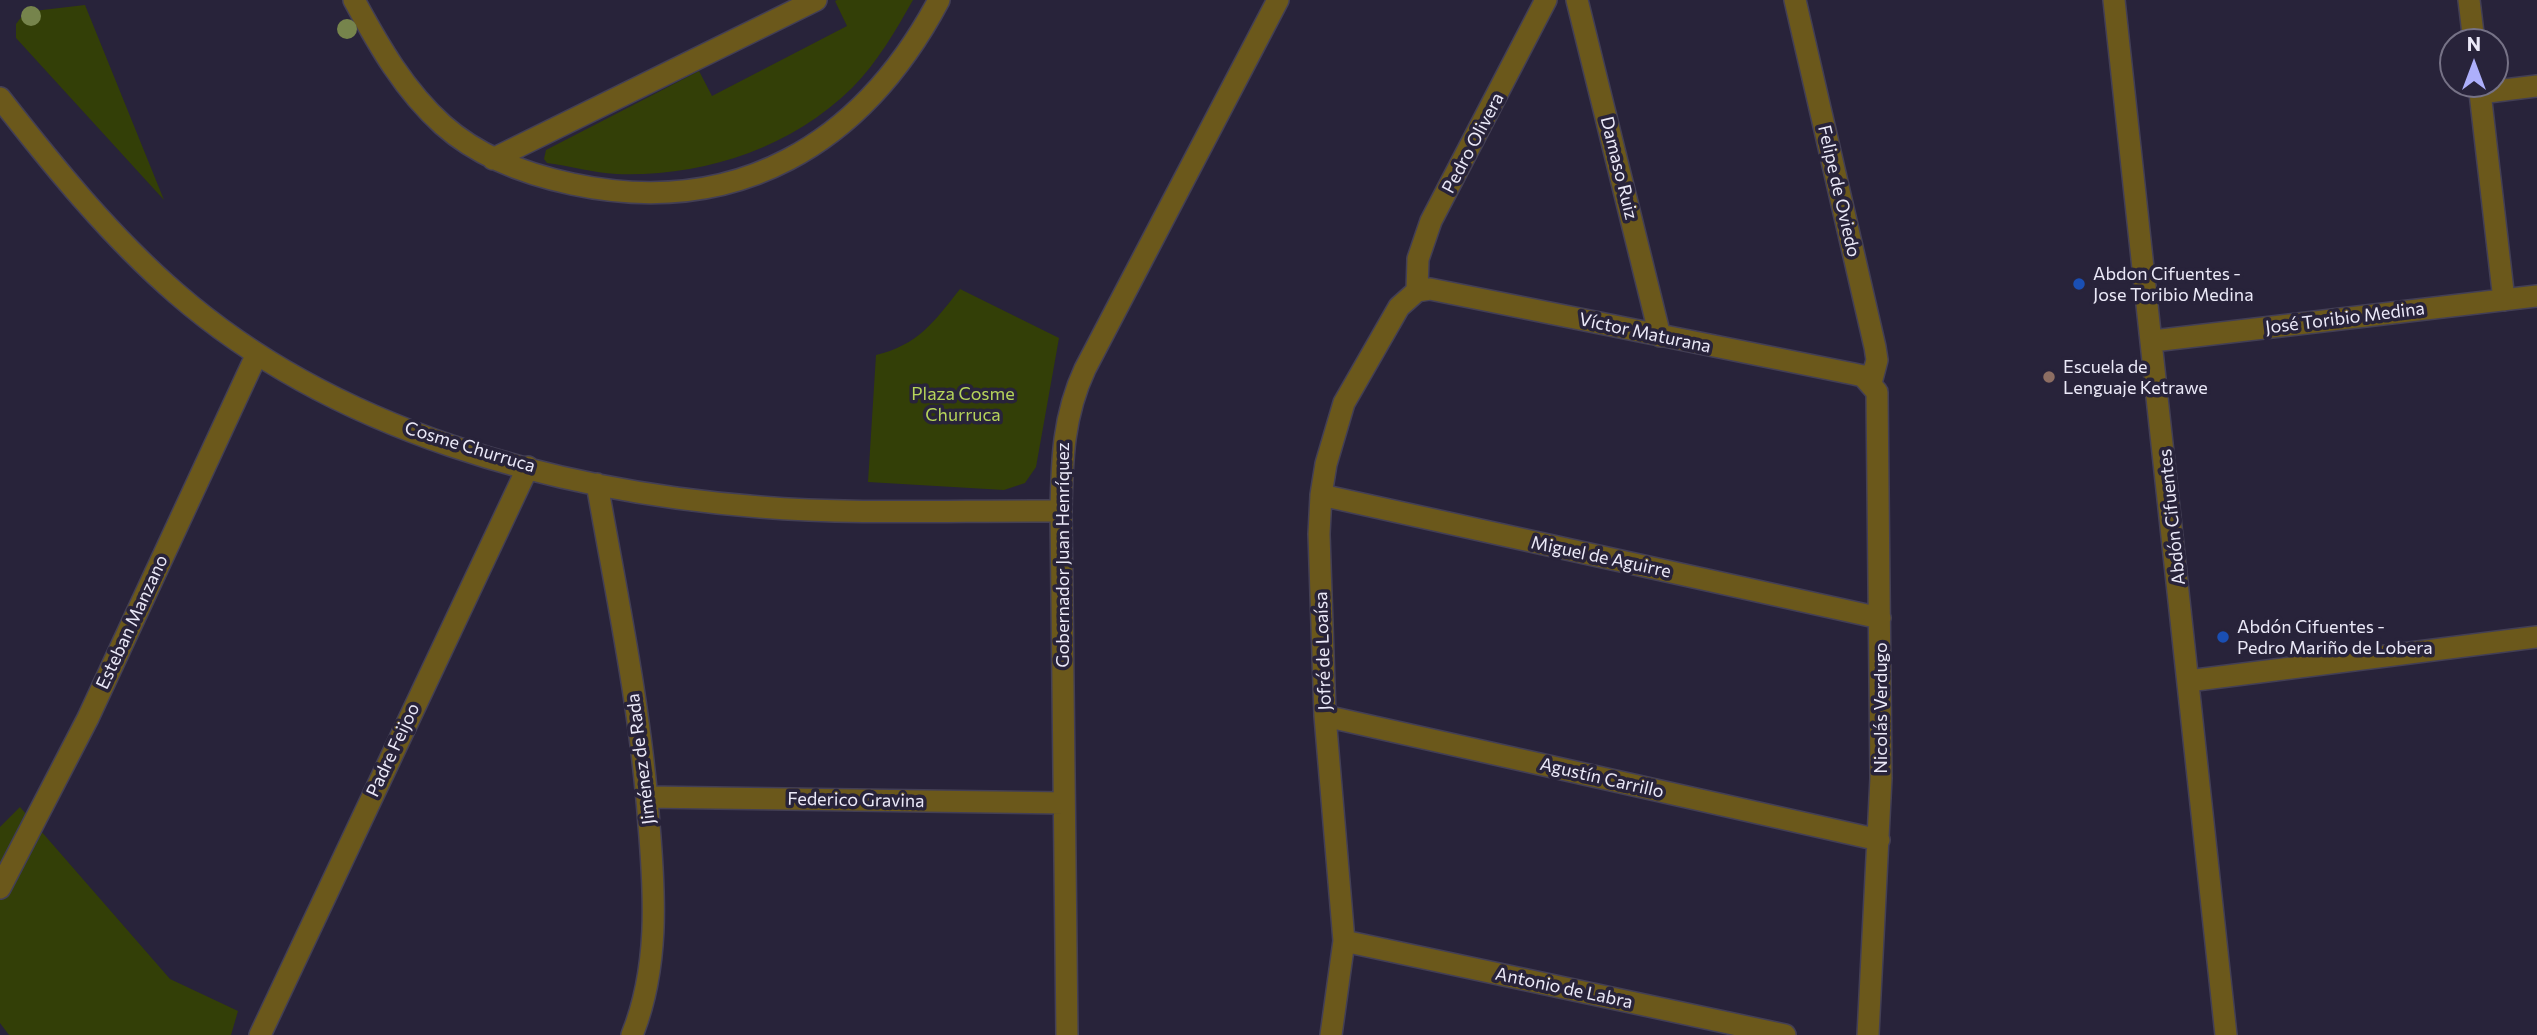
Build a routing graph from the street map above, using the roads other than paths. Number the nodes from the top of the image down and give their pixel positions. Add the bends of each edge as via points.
1 (354, 0) edge
2 (816, 0) edge
3 (939, 0) edge
4 (1278, 0) edge
5 (1546, 0) edge
6 (1577, 0) edge
7 (1795, 0) edge
8 (2115, 0) edge
9 (2469, 0) edge
10 (2472, 28) edge
11 (2537, 86) edge
12 (2509, 87) edge
13 (0, 98) edge
14 (2480, 98) edge
15 (493, 159) junction
16 (1417, 291) junction
17 (2537, 296) edge
18 (2504, 300) junction
19 (1660, 336) junction
20 (2154, 341) junction
21 (257, 354) junction
22 (1871, 383) junction
23 (528, 467) junction
24 (597, 484) junction
25 (1321, 495) junction
26 (1061, 511) junction
27 (1881, 618) junction
28 (2537, 637) edge
29 (2188, 681) junction
30 (1325, 716) junction
31 (647, 797) junction
32 (1065, 803) junction
33 (1879, 840) junction
34 (0, 888) edge
35 (1344, 941) junction
36 (260, 1035) edge
37 (632, 1035) edge
38 (1067, 1035) edge
39 (1331, 1035) edge
40 (1785, 1035) edge
41 (1868, 1035) edge
42 (2227, 1035) edge

1 - 15 street via 386,57 423,106
2 - 15 street
3 - 15 street via 913,43 859,110 799,156 767,171 698,191 624,192 554,181
4 - 26 street, Gobernador Juan Henríquez via 1075,390 1062,439
5 - 16 street, Pedro Olivera via 1431,221 1418,259
6 - 19 street, Damaso Ruiz
7 - 22 street, Felipe de Oviedo via 1875,347
8 - 20 street, Abdón Cifuentes
9 - 10 street
11 - 12 street
13 - 21 street, Cosme Churruca via 42,153 142,262
14 - 18 street
16 - 19 street, Víctor Maturana via 1444,290
16 - 25 street, Jofré de Loaísa via 1399,307 1344,403
17 - 18 street, José Toribio Medina
18 - 20 street, José Toribio Medina
19 - 22 street, Víctor Maturana via 1854,374
20 - 29 street, Abdón Cifuentes
21 - 23 street, Cosme Churruca via 380,418
21 - 34 street, Esteban Manzano via 88,718
22 - 27 street, Nicolás Verdugo via 1879,404
23 - 24 street, Cosme Churruca
23 - 36 street, Padre Feijoo
24 - 26 street, Cosme Churruca via 762,507
24 - 31 street, Jiménez de Rada
25 - 27 street, Miguel de Aguirre
25 - 30 street, Jofré de Loaísa
26 - 32 street, Gobernador Juan Henríquez
27 - 33 street, Nicolás Verdugo
28 - 29 street
29 - 42 street, Abdón Cifuentes
30 - 33 street, Agustín Carrillo
30 - 35 street, Jofré de Loaísa
31 - 32 street, Federico Gravina
31 - 37 street, Jiménez de Rada via 654,925 645,993
32 - 38 street, Gobernador Juan Henríquez
33 - 41 street, Nicolás Verdugo
35 - 39 street, Jofré de Loaísa
35 - 40 street, Antonio de Labra

